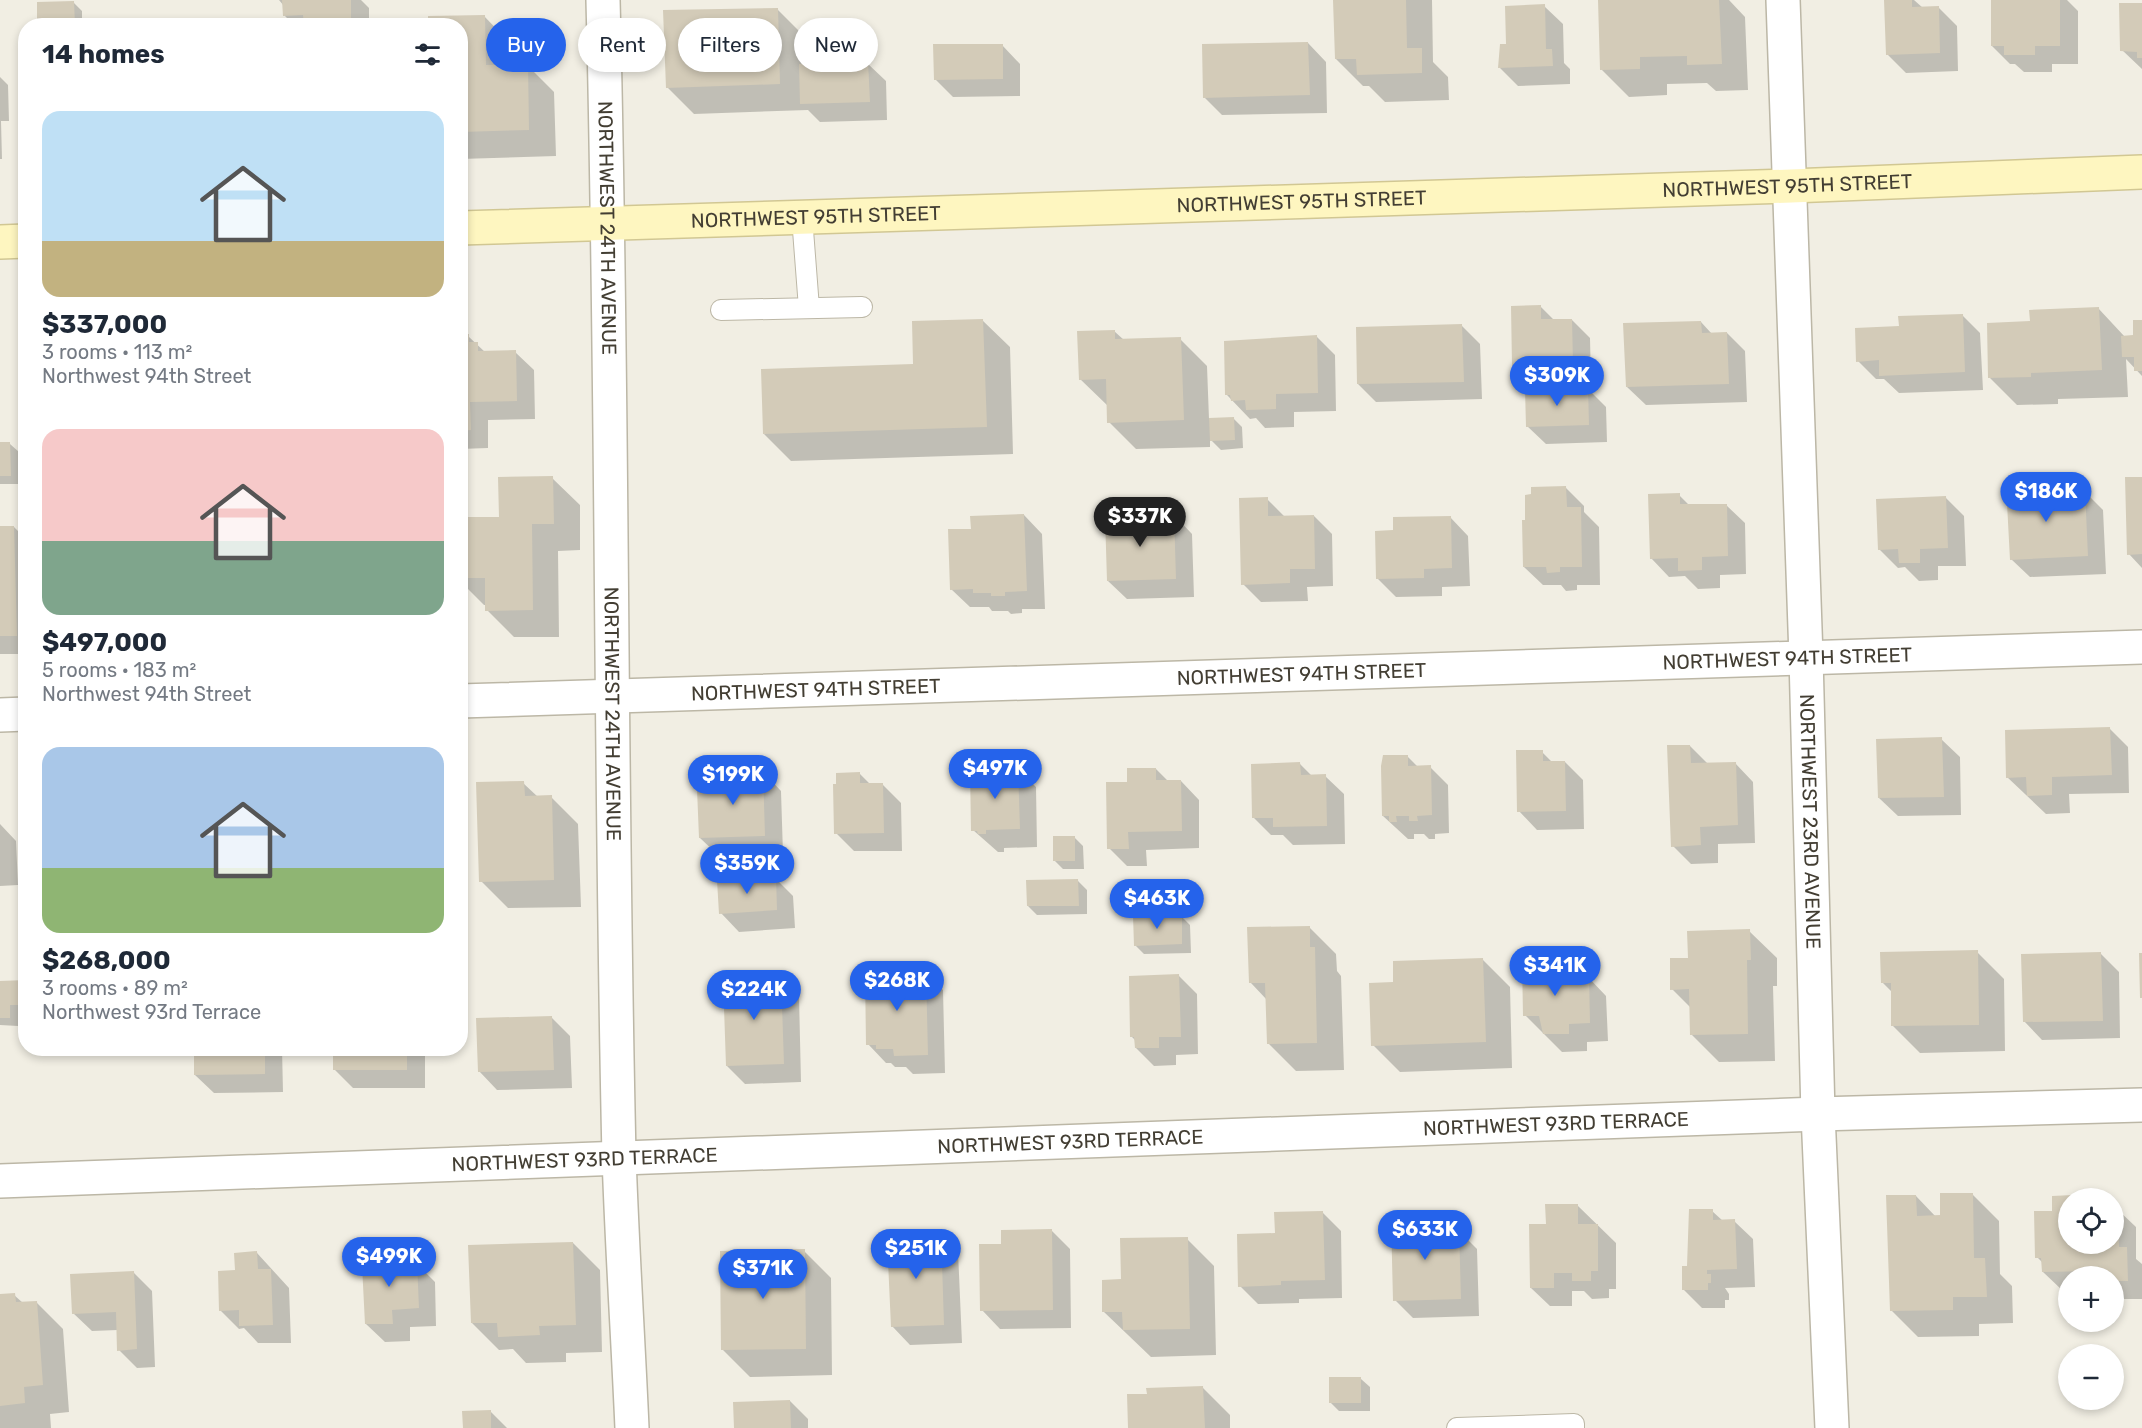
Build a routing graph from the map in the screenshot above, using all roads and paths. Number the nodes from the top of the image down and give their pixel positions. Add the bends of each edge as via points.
1 (603, 0) edge
2 (1783, 0) edge
3 (2142, 172) edge
4 (1791, 186) junction
5 (802, 217) junction
6 (609, 223) junction
7 (468, 228) edge
8 (18, 241) edge
9 (0, 242) edge
10 (862, 306) dead end
11 (809, 308) junction
12 (721, 310) dead end
13 (2142, 648) edge
14 (1806, 657) junction
15 (611, 697) junction
16 (468, 701) edge
17 (18, 714) edge
18 (0, 715) edge
19 (2142, 1105) edge
20 (1818, 1114) junction
21 (619, 1159) junction
22 (0, 1181) edge
23 (632, 1428) edge
24 (1457, 1428) edge
25 (1574, 1428) edge
26 (1832, 1428) edge

1 - 6 street, NORTHWEST 24TH AVENUE
2 - 4 street, NORTHWEST 23RD AVENUE
3 - 4 main road, NORTHWEST 95TH STREET
4 - 5 main road, NORTHWEST 95TH STREET
4 - 14 street, NORTHWEST 23RD AVENUE
5 - 6 main road, NORTHWEST 95TH STREET
5 - 11 lane
6 - 7 main road, NORTHWEST 95TH STREET
6 - 15 street, NORTHWEST 24TH AVENUE
8 - 9 main road
10 - 11 lane
11 - 12 lane
13 - 14 street, NORTHWEST 94TH STREET
14 - 15 street, NORTHWEST 94TH STREET
14 - 20 street, NORTHWEST 23RD AVENUE
15 - 16 street, NORTHWEST 94TH STREET
15 - 21 street, NORTHWEST 24TH AVENUE
17 - 18 street
19 - 20 street, NORTHWEST 93RD TERRACE
20 - 21 street, NORTHWEST 93RD TERRACE
20 - 26 street, NORTHWEST 23RD AVENUE
21 - 22 street, NORTHWEST 93RD TERRACE
21 - 23 street, NORTHWEST 24TH AVENUE
24 - 25 lane via 1574,1424

